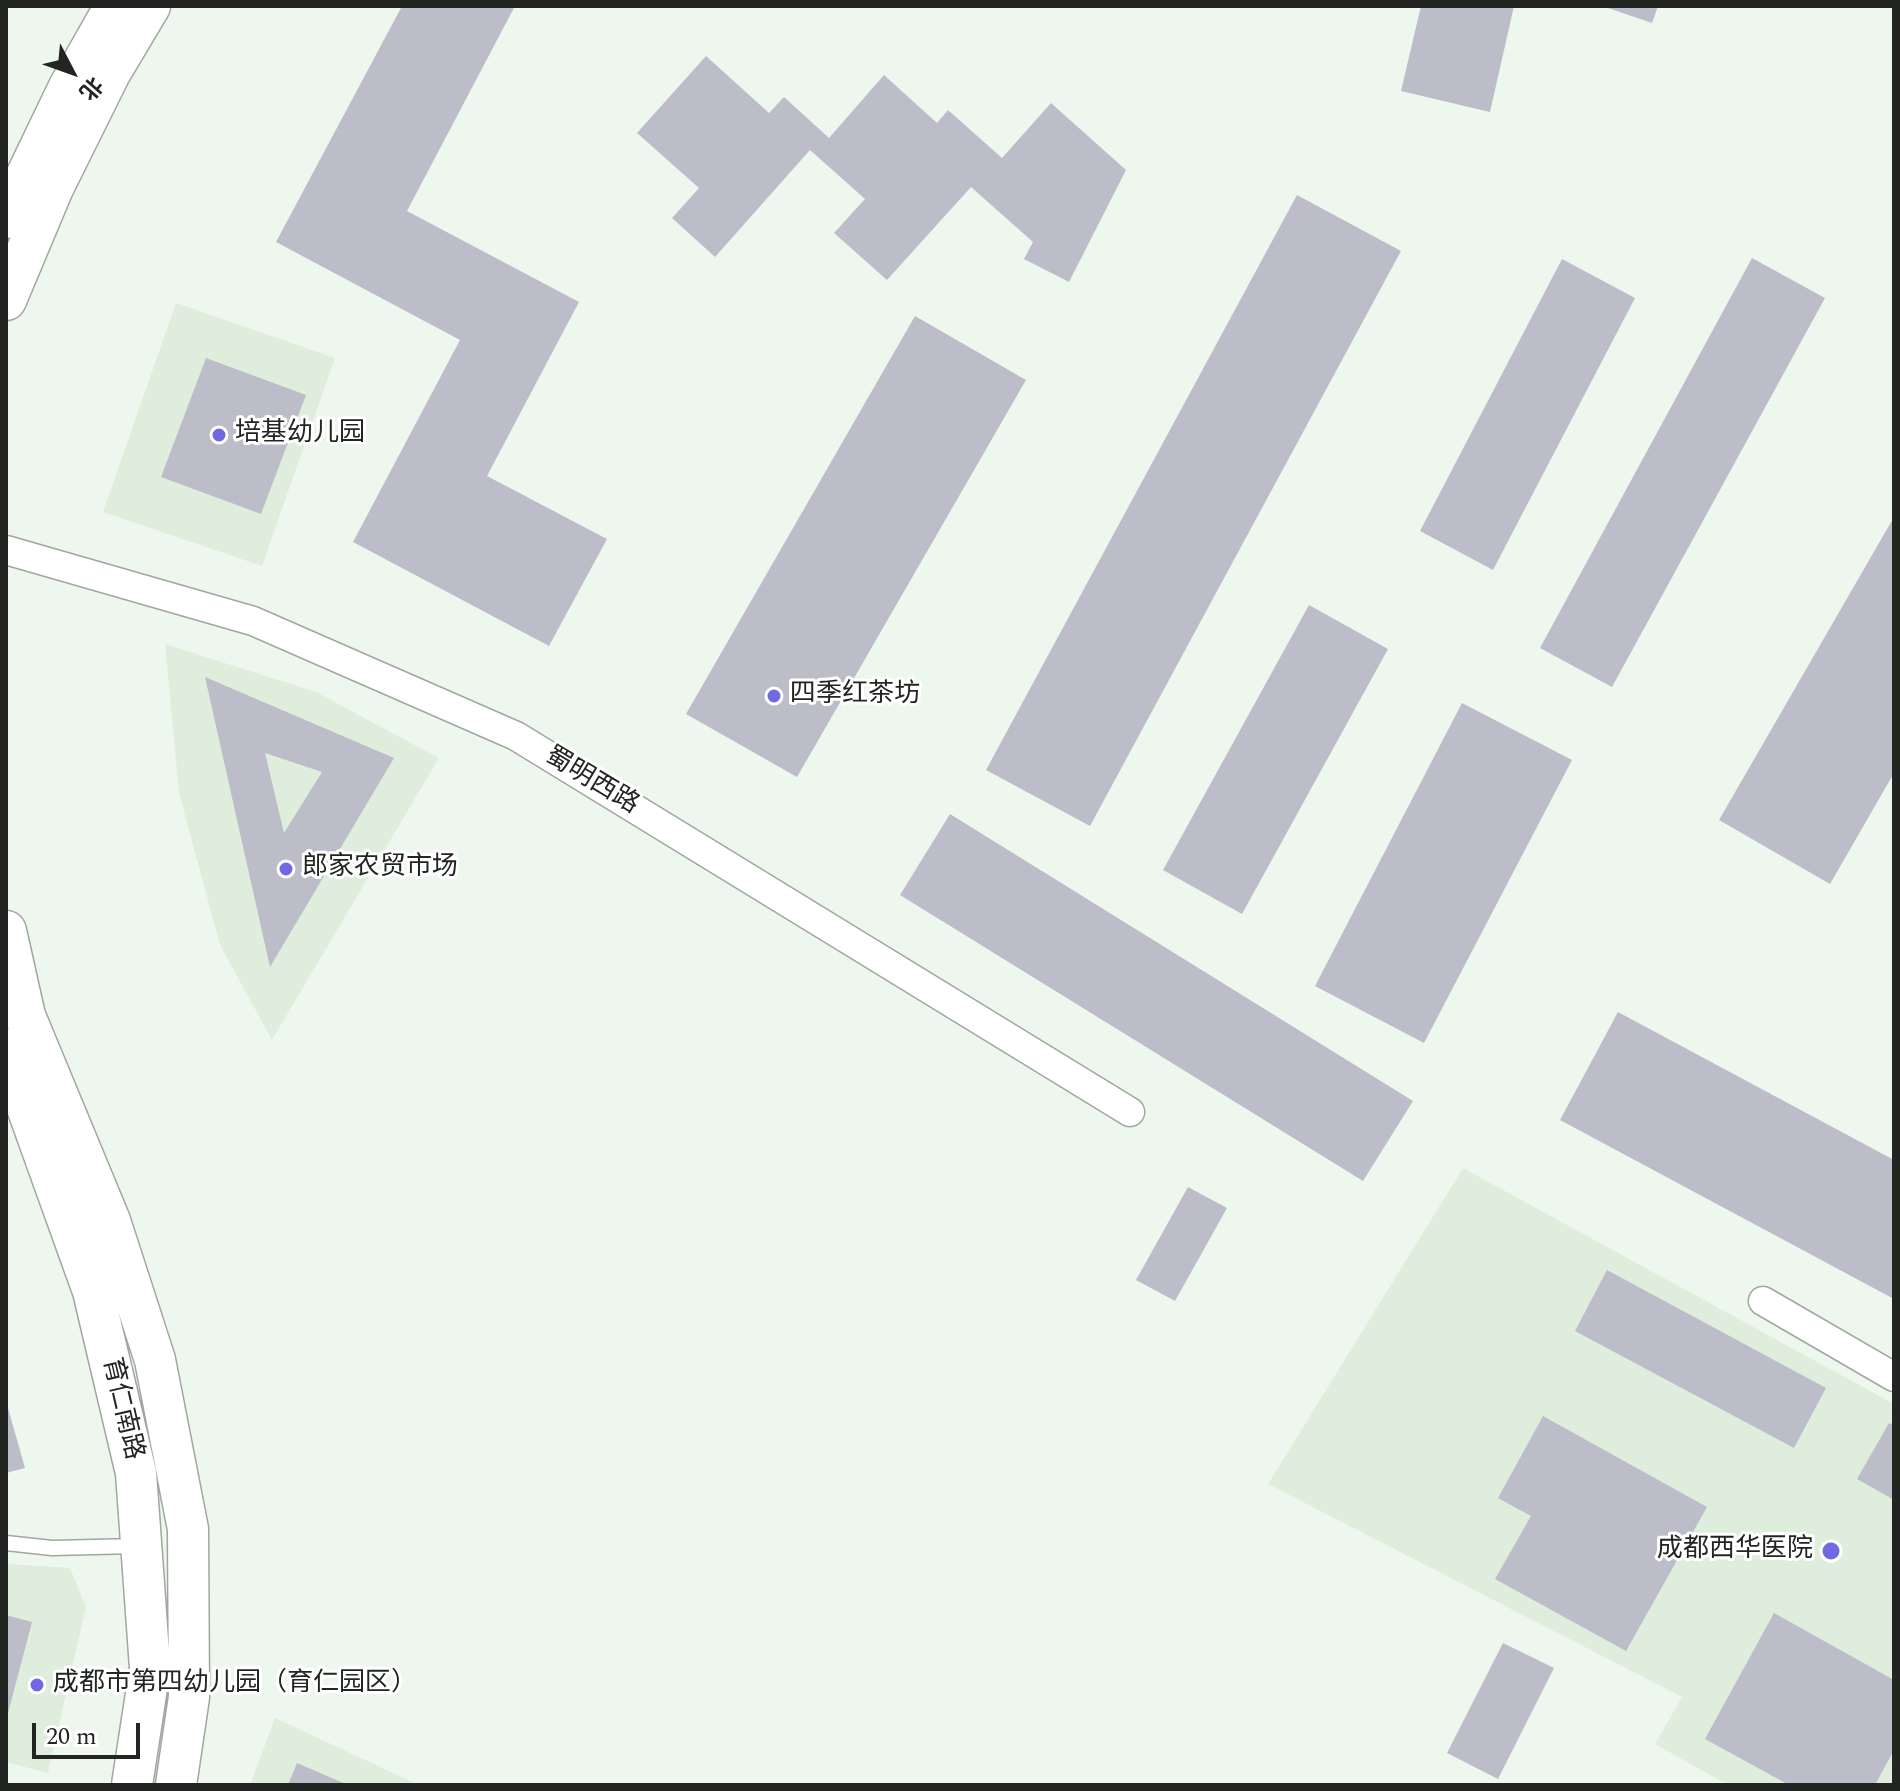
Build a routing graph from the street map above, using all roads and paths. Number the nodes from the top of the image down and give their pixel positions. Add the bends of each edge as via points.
1 (115, 6) edge
2 (150, 6) edge
3 (6, 218) edge
4 (6, 300) edge
5 (6, 550) edge
6 (6, 931) edge
7 (6, 1049) edge
8 (1130, 1112) dead end
9 (1763, 1301) dead end
10 (1894, 1377) edge
11 (6, 1543) edge
12 (142, 1545) junction
13 (132, 1785) edge
14 (176, 1785) edge

1 - 3 street
2 - 4 street via 53,188
5 - 8 street, 蜀明西路 via 253,621 516,736
6 - 14 street via 25,1016 110,1221 155,1360 188,1529 189,1697
7 - 12 street, 育仁南路 via 93,1291 136,1473
9 - 10 street
11 - 12 lane via 52,1548
12 - 13 street, 育仁南路 via 150,1668

